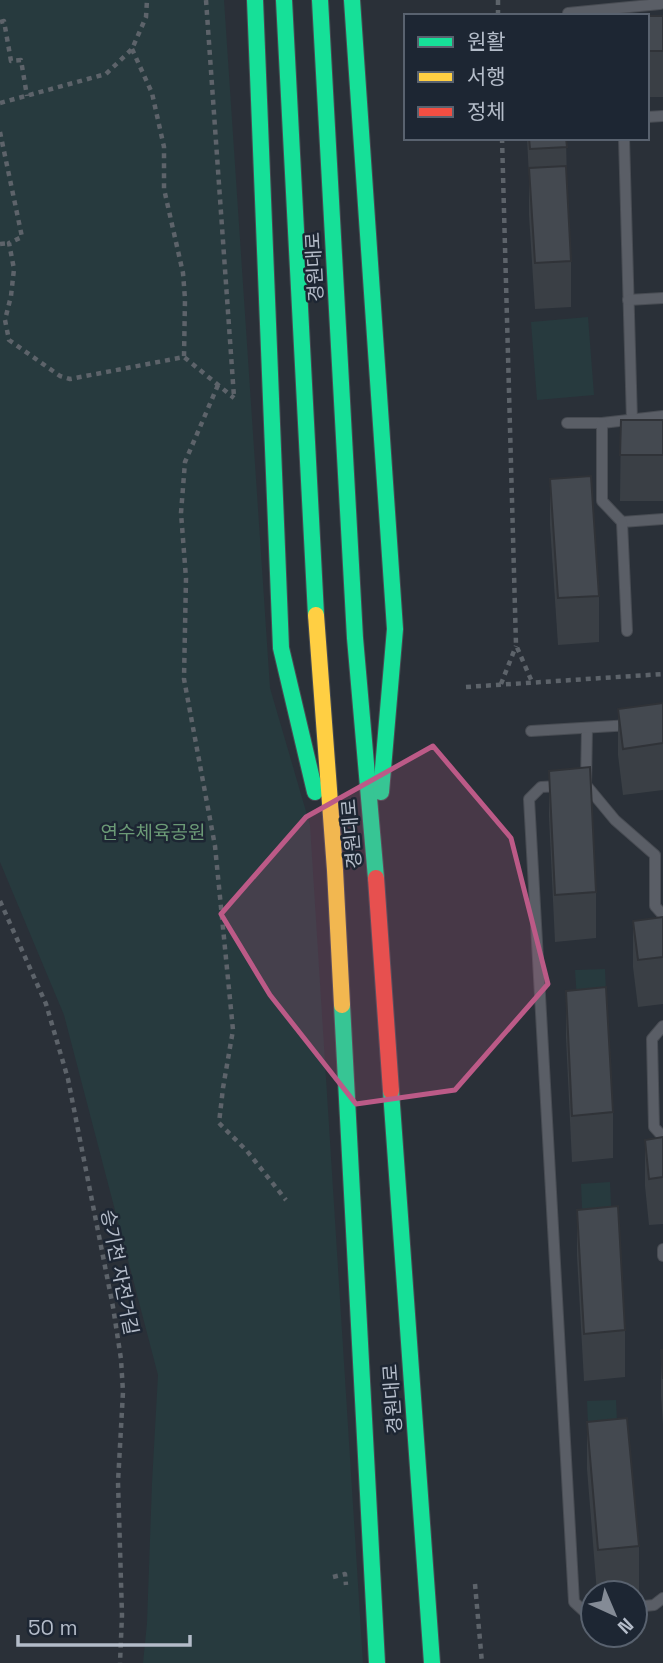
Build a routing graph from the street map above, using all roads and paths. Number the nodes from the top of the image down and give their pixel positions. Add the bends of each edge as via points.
1 (148, 0) edge
2 (206, 0) edge
3 (284, 0) edge
4 (320, 0) edge
5 (352, 0) edge
6 (663, 1) edge
7 (254, 3) edge
8 (610, 5) edge
9 (568, 13) dead end
10 (0, 22) edge
11 (132, 49) junction
12 (27, 96) junction
13 (0, 103) edge
14 (0, 132) edge
15 (502, 140) edge
16 (624, 140) edge
17 (9, 243) junction
18 (0, 244) edge
19 (663, 298) edge
20 (628, 300) junction
21 (184, 357) junction
22 (218, 385) junction
23 (663, 416) edge
24 (632, 421) junction
25 (567, 423) dead end
26 (602, 423) junction
27 (663, 519) edge
28 (622, 522) junction
29 (626, 631) dead end
30 (516, 645) junction
31 (663, 674) edge
32 (532, 682) junction
33 (501, 684) junction
34 (466, 687) dead end
35 (638, 724) edge
36 (586, 728) junction
37 (531, 731) dead end
38 (586, 785) junction
39 (659, 855) edge
40 (375, 863) junction
41 (335, 870) junction
42 (0, 901) edge
43 (663, 915) edge
44 (663, 1026) edge
45 (658, 1079) edge
46 (663, 1137) edge
47 (286, 1200) dead end
48 (663, 1249) edge
49 (663, 1256) edge
50 (333, 1577) dead end
51 (475, 1584) dead end
52 (347, 1597) dead end
53 (579, 1607) edge
54 (120, 1663) edge
55 (377, 1663) edge
56 (432, 1663) edge
57 (482, 1663) edge

1 - 11 path
2 - 22 path via 234,398
3 - 41 main road, 경원대로 via 317,643
4 - 40 main road, 경원대로 via 355,638
5 - 40 main road via 395,629
6 - 8 lane
7 - 41 main road via 281,648
8 - 9 lane
10 - 12 path via 4,21 11,61 21,60
11 - 12 path via 106,74
11 - 21 path via 152,93 164,147 164,189 183,273
12 - 13 path
14 - 17 path via 22,237
15 - 30 path
16 - 20 lane
17 - 18 path
17 - 21 path via 14,269 5,320 9,340 60,376 70,379
19 - 20 lane
20 - 24 lane
21 - 22 path
22 - 47 path via 185,462 181,513 186,579 184,679 215,846 233,1030 219,1123
23 - 24 lane
24 - 26 lane
25 - 26 lane
26 - 28 lane via 602,501
27 - 28 lane
28 - 29 lane
30 - 32 path
30 - 33 path
31 - 32 path
32 - 33 path
33 - 34 path
35 - 36 lane
36 - 37 lane
36 - 38 lane
38 - 39 lane via 615,820
38 - 53 lane via 541,787 529,799 574,1602
39 - 43 lane via 655,906
40 - 56 main road, 경원대로
41 - 55 main road, 경원대로
42 - 54 path, 승기천 자전거길 via 46,1004 68,1079 113,1307 123,1392 118,1482
44 - 45 lane via 653,1039
45 - 46 lane via 654,1128
48 - 49 lane
50 - 52 path via 345,1574
51 - 57 path

